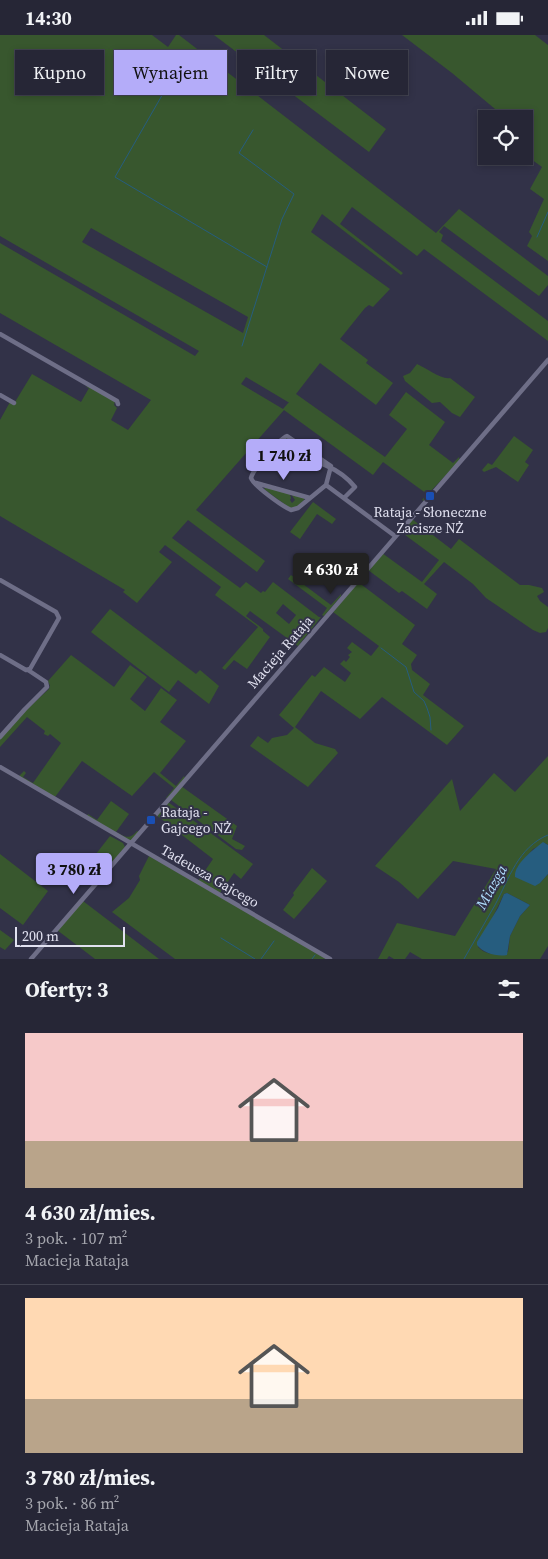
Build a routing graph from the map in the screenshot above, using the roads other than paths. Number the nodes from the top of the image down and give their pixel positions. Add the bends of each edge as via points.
1 (0, 334) edge
2 (548, 360) edge
3 (0, 395) edge
4 (14, 403) dead end
5 (118, 404) dead end
6 (273, 449) junction
7 (331, 466) junction
8 (253, 482) junction
9 (326, 485) junction
10 (310, 498) junction
11 (344, 498) junction
12 (395, 536) junction
13 (0, 580) edge
14 (0, 655) edge
15 (28, 670) junction
16 (0, 737) edge
17 (0, 767) edge
18 (131, 844) junction
19 (31, 959) edge
20 (330, 959) edge

1 - 5 street
2 - 12 street, Macieja Rataja
3 - 4 street
6 - 7 street
6 - 7 street via 283,437 289,436
6 - 8 street via 252,473
7 - 9 street
7 - 11 street via 355,487
8 - 10 street
8 - 10 street via 290,509
9 - 10 street
9 - 11 street
11 - 12 street
12 - 18 street, Macieja Rataja
13 - 15 street via 59,616
14 - 15 street
15 - 16 street via 48,686
17 - 18 street, Tadeusza Gajcego
18 - 19 street, Macieja Rataja
18 - 20 street, Tadeusza Gajcego

